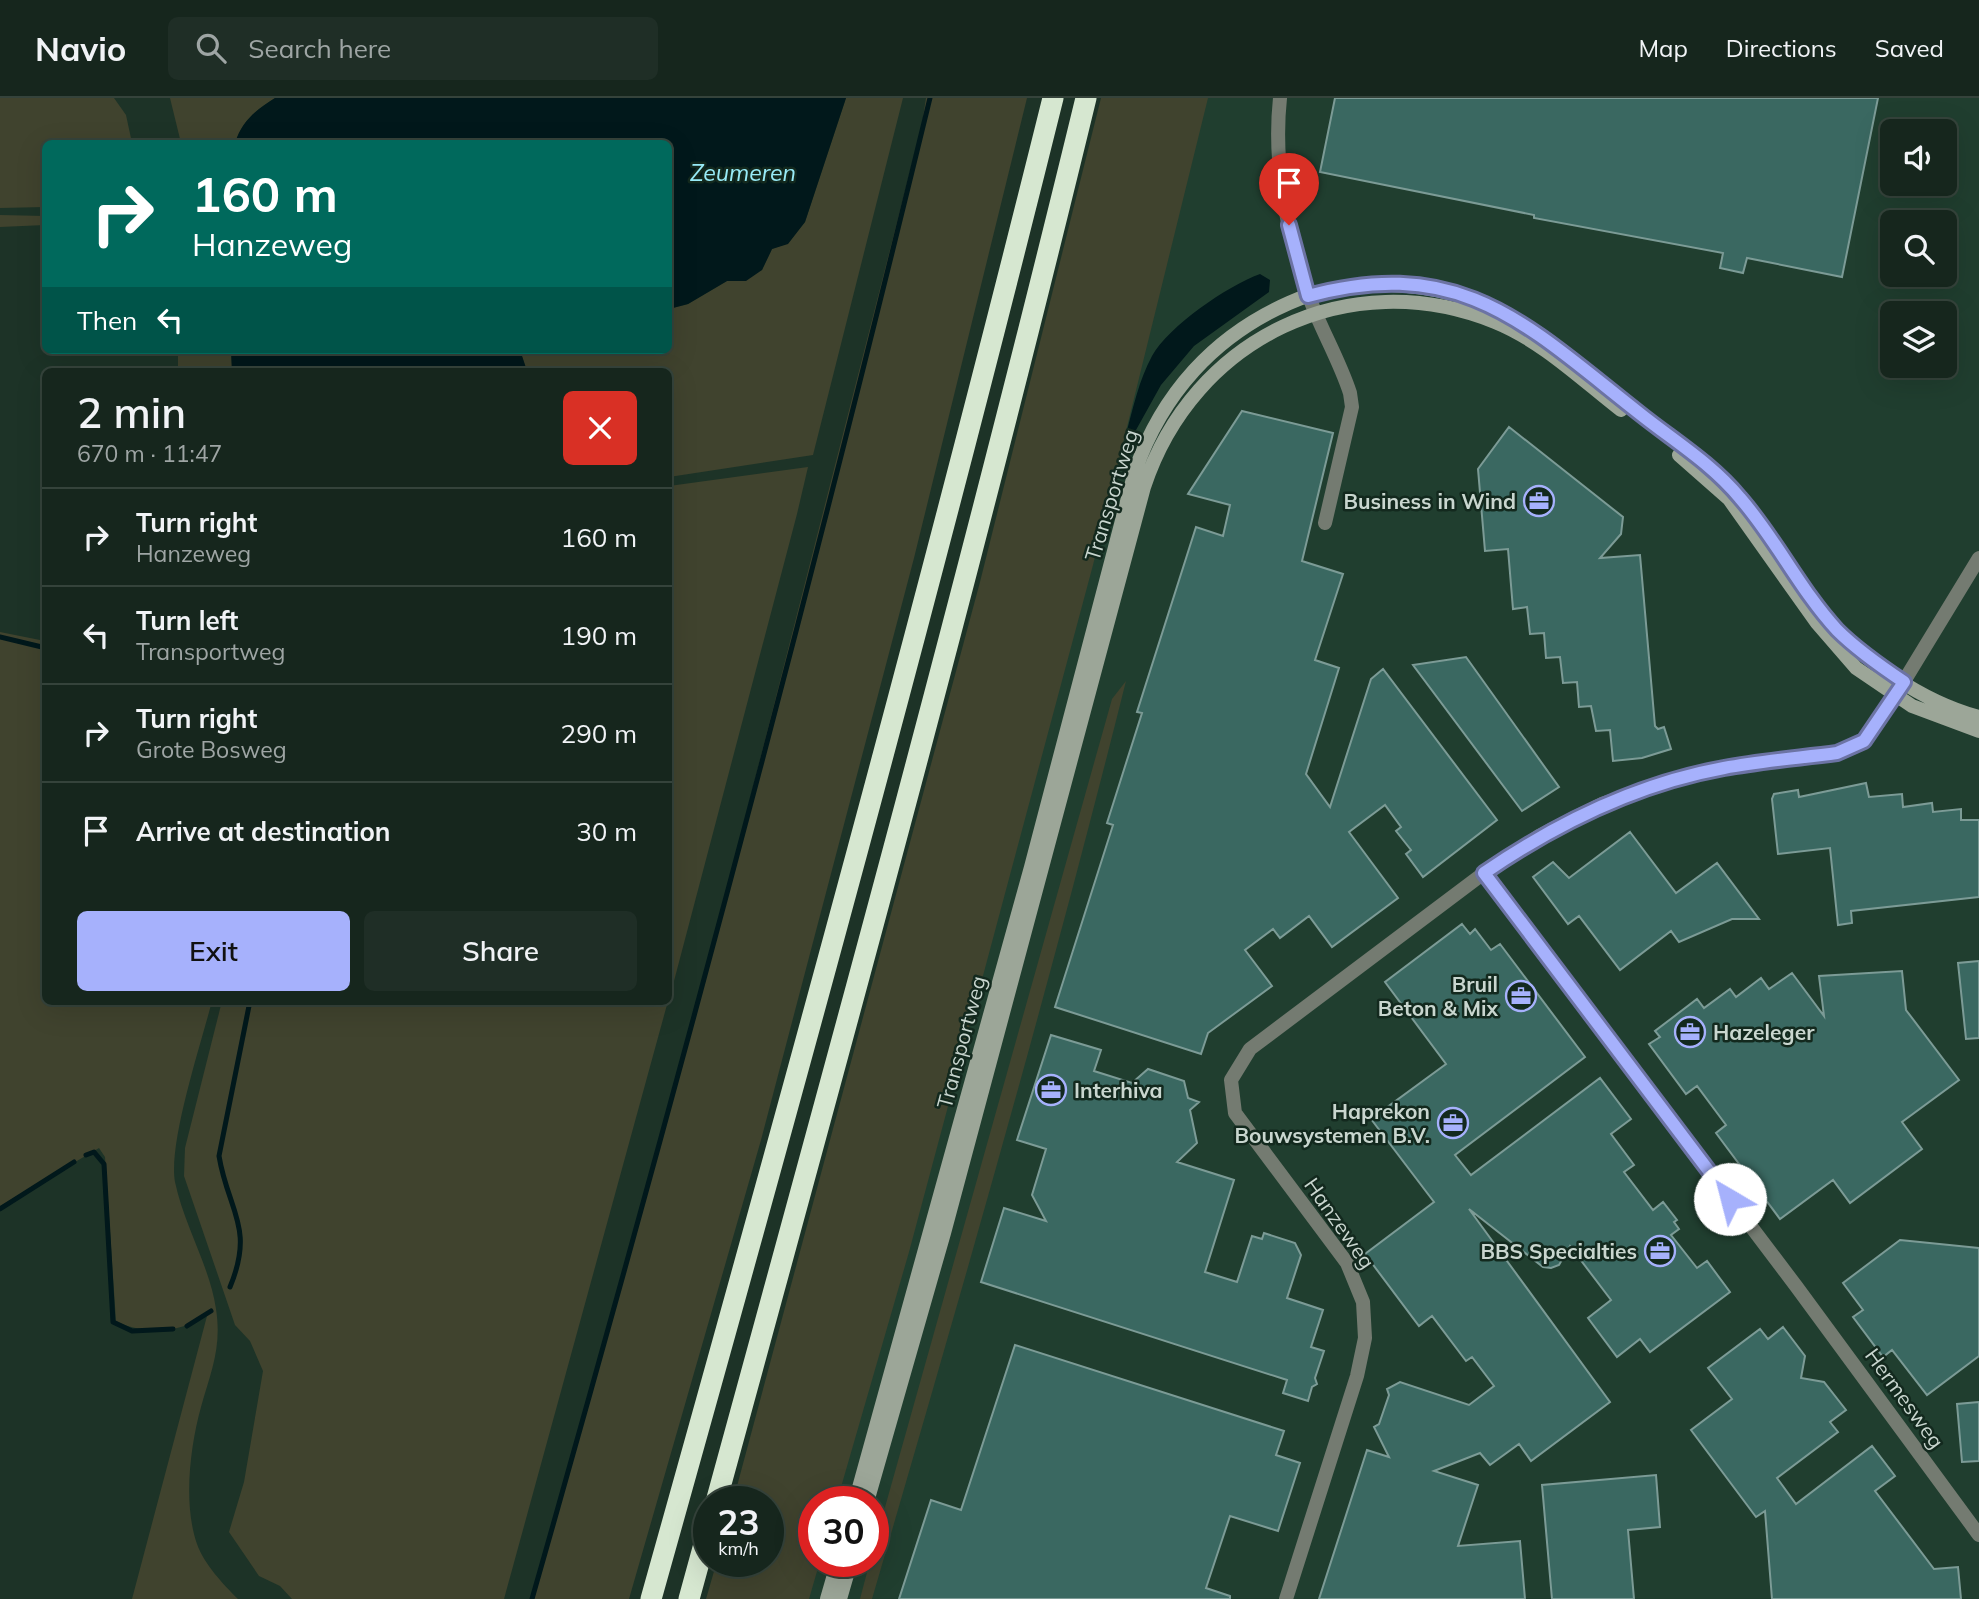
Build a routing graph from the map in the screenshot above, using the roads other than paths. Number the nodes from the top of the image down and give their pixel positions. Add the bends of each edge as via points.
1 (1053, 98) edge
2 (1086, 98) edge
3 (1280, 98) edge
4 (1308, 296) junction
5 (1317, 313) junction
6 (1325, 523) dead end
7 (1979, 558) edge
8 (1904, 682) junction
9 (1895, 696) junction
10 (1979, 717) edge
11 (1979, 732) edge
12 (1484, 873) junction
13 (720, 1486) edge
14 (859, 1486) edge
15 (872, 1486) edge
16 (1979, 1535) edge
17 (695, 1577) edge
18 (833, 1577) edge
19 (846, 1577) edge
20 (651, 1599) edge
21 (689, 1599) edge
22 (827, 1599) edge
23 (840, 1599) edge
24 (1286, 1599) edge

1 - 20 highway via 979,396 842,908
2 - 13 highway via 810,1161
3 - 4 street via 1277,122 1283,189
4 - 5 street
4 - 8 street, Transportweg via 1363,285 1416,286 1460,293 1516,317 1718,473 1836,628
4 - 14 street, Transportweg via 1251,323 1206,357 1175,391 1145,444
5 - 6 street via 1346,379 1352,407
5 - 9 street, Transportweg via 1384,301 1433,304 1496,322 1542,348 1713,483 1835,647
5 - 15 street, Transportweg via 1275,330 1223,364 1180,412 1151,464
7 - 8 street, Hanzeweg
8 - 9 street, Hanzeweg
8 - 10 street, Transportweg
9 - 11 street, Transportweg via 1939,719
9 - 12 street, Hanzeweg via 1855,747 1699,774 1602,804 1539,836
12 - 16 street, Hermesweg
12 - 24 street, Hanzeweg via 1250,1049 1231,1080 1234,1113 1347,1263 1363,1302 1365,1338 1357,1376
17 - 21 highway
18 - 22 street
19 - 23 street

